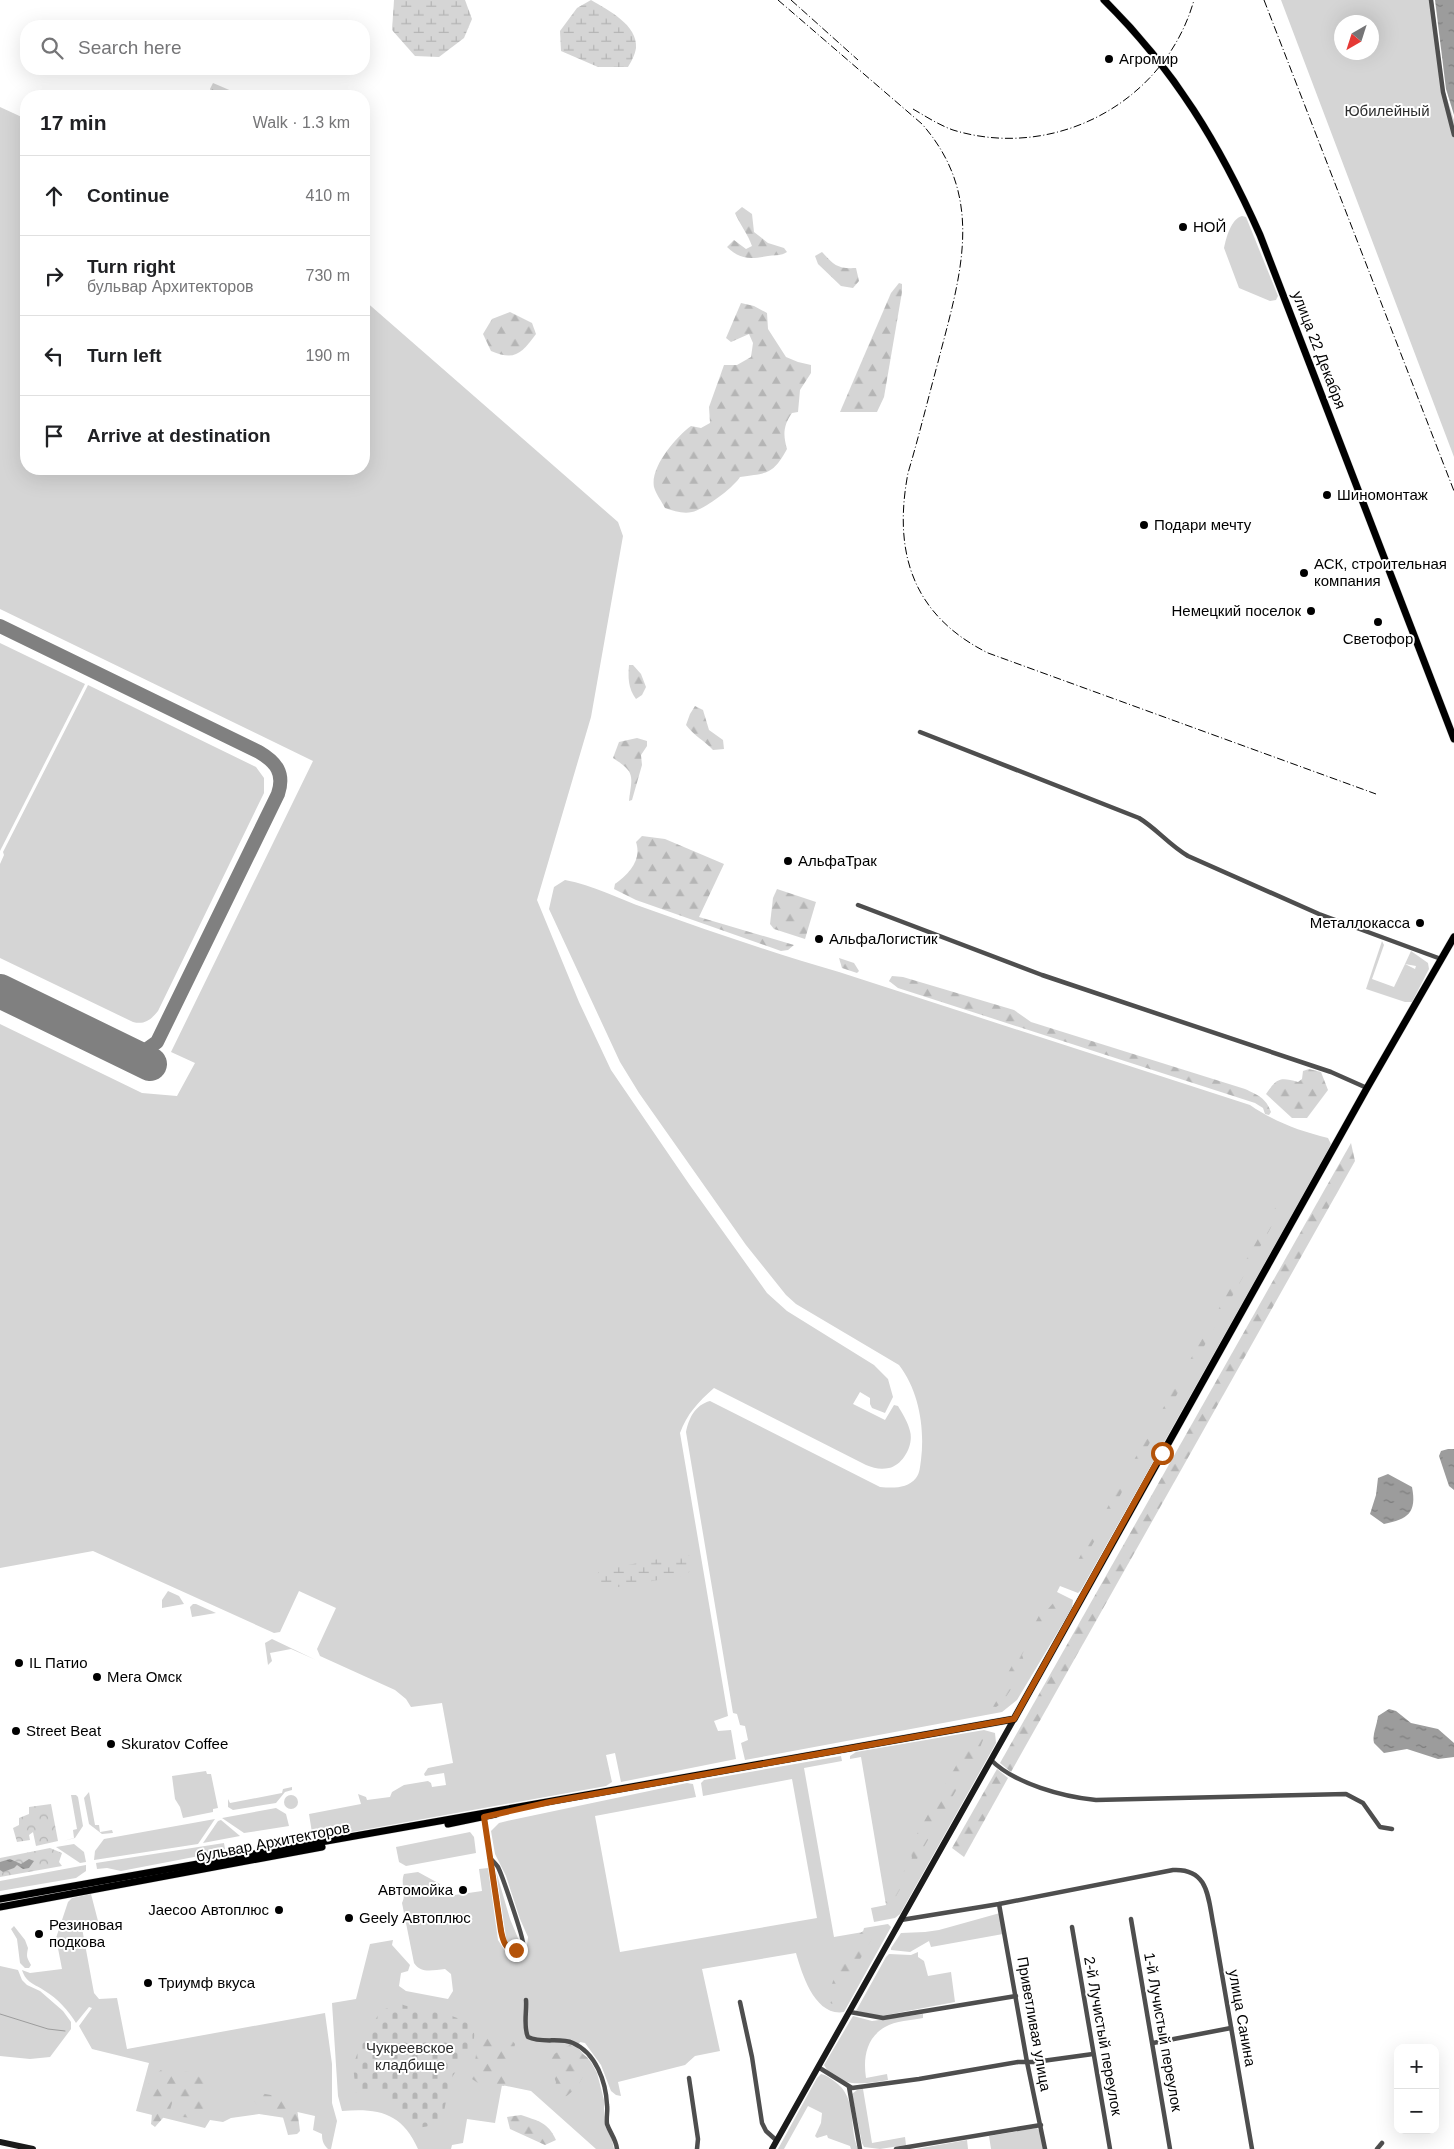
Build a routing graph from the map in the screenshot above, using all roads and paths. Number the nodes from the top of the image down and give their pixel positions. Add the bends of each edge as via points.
1 (1104, 0) edge
2 (1431, 0) edge
3 (1454, 135) edge
4 (920, 732) dead end
5 (1454, 739) edge
6 (858, 905) dead end
7 (1454, 937) edge
8 (1441, 959) junction
9 (1367, 1088) junction
10 (1014, 1719) junction
11 (991, 1760) junction
12 (484, 1815) junction
13 (1392, 1829) dead end
14 (490, 1858) junction
15 (0, 1899) edge
16 (999, 1904) junction
17 (0, 1907) edge
18 (1131, 1919) dead end
19 (901, 1920) junction
20 (1072, 1927) dead end
21 (1016, 1996) junction
22 (526, 2000) dead end
23 (740, 2002) dead end
24 (850, 2012) junction
25 (1231, 2028) junction
26 (1152, 2043) junction
27 (1093, 2054) junction
28 (1027, 2062) junction
29 (818, 2067) junction
30 (689, 2078) dead end
31 (849, 2087) junction
32 (1041, 2125) junction
33 (776, 2140) junction
34 (0, 2142) edge
35 (1382, 2143) dead end
36 (33, 2149) edge
37 (617, 2149) edge
38 (697, 2149) edge
39 (772, 2149) edge
40 (860, 2149) edge
41 (896, 2149) edge
42 (1046, 2149) edge
43 (1110, 2149) edge
44 (1170, 2149) edge
45 (1252, 2149) edge
46 (1377, 2149) edge

1 - 5 main road, улица 22 Декабря via 1140,38 1189,101 1237,184 1260,234
2 - 3 street via 1443,92
4 - 8 street via 1139,818 1188,856 1319,914
6 - 9 street via 1042,975 1331,1072
7 - 8 main road
8 - 9 main road
9 - 10 main road
10 - 11 main road
10 - 12 main road, бульвар Архитекторов
11 - 13 street via 1011,1776 1076,1798 1134,1801 1346,1794 1363,1803 1380,1827
11 - 19 main road
12 - 14 street
12 - 15 main road, бульвар Архитекторов
12 - 17 main road, бульвар Архитекторов
14 - 14 street via 504,1942 511,1950 516,1950 524,1940 504,1881
16 - 19 street
16 - 21 street, Приветливая улица
16 - 25 street, улица Санина via 1173,1870 1196,1874 1207,1891
18 - 26 street, 1-й Лучистый переулок
19 - 24 main road
20 - 27 street, 2-й Лучистый переулок
21 - 24 street via 883,2018
21 - 28 street, Приветливая улица
22 - 37 street via 525,2031 528,2037 574,2043 595,2062 608,2102 607,2124
23 - 33 street via 762,2123
24 - 29 main road
25 - 26 street
25 - 45 street, улица Санина
26 - 44 street, 1-й Лучистый переулок
27 - 28 street
27 - 43 street, 2-й Лучистый переулок
28 - 31 street
28 - 32 street, Приветливая улица
29 - 31 street
29 - 33 main road
30 - 38 street
31 - 40 street
32 - 41 street
32 - 42 street, Приветливая улица
33 - 39 main road
34 - 36 main road
35 - 46 street

